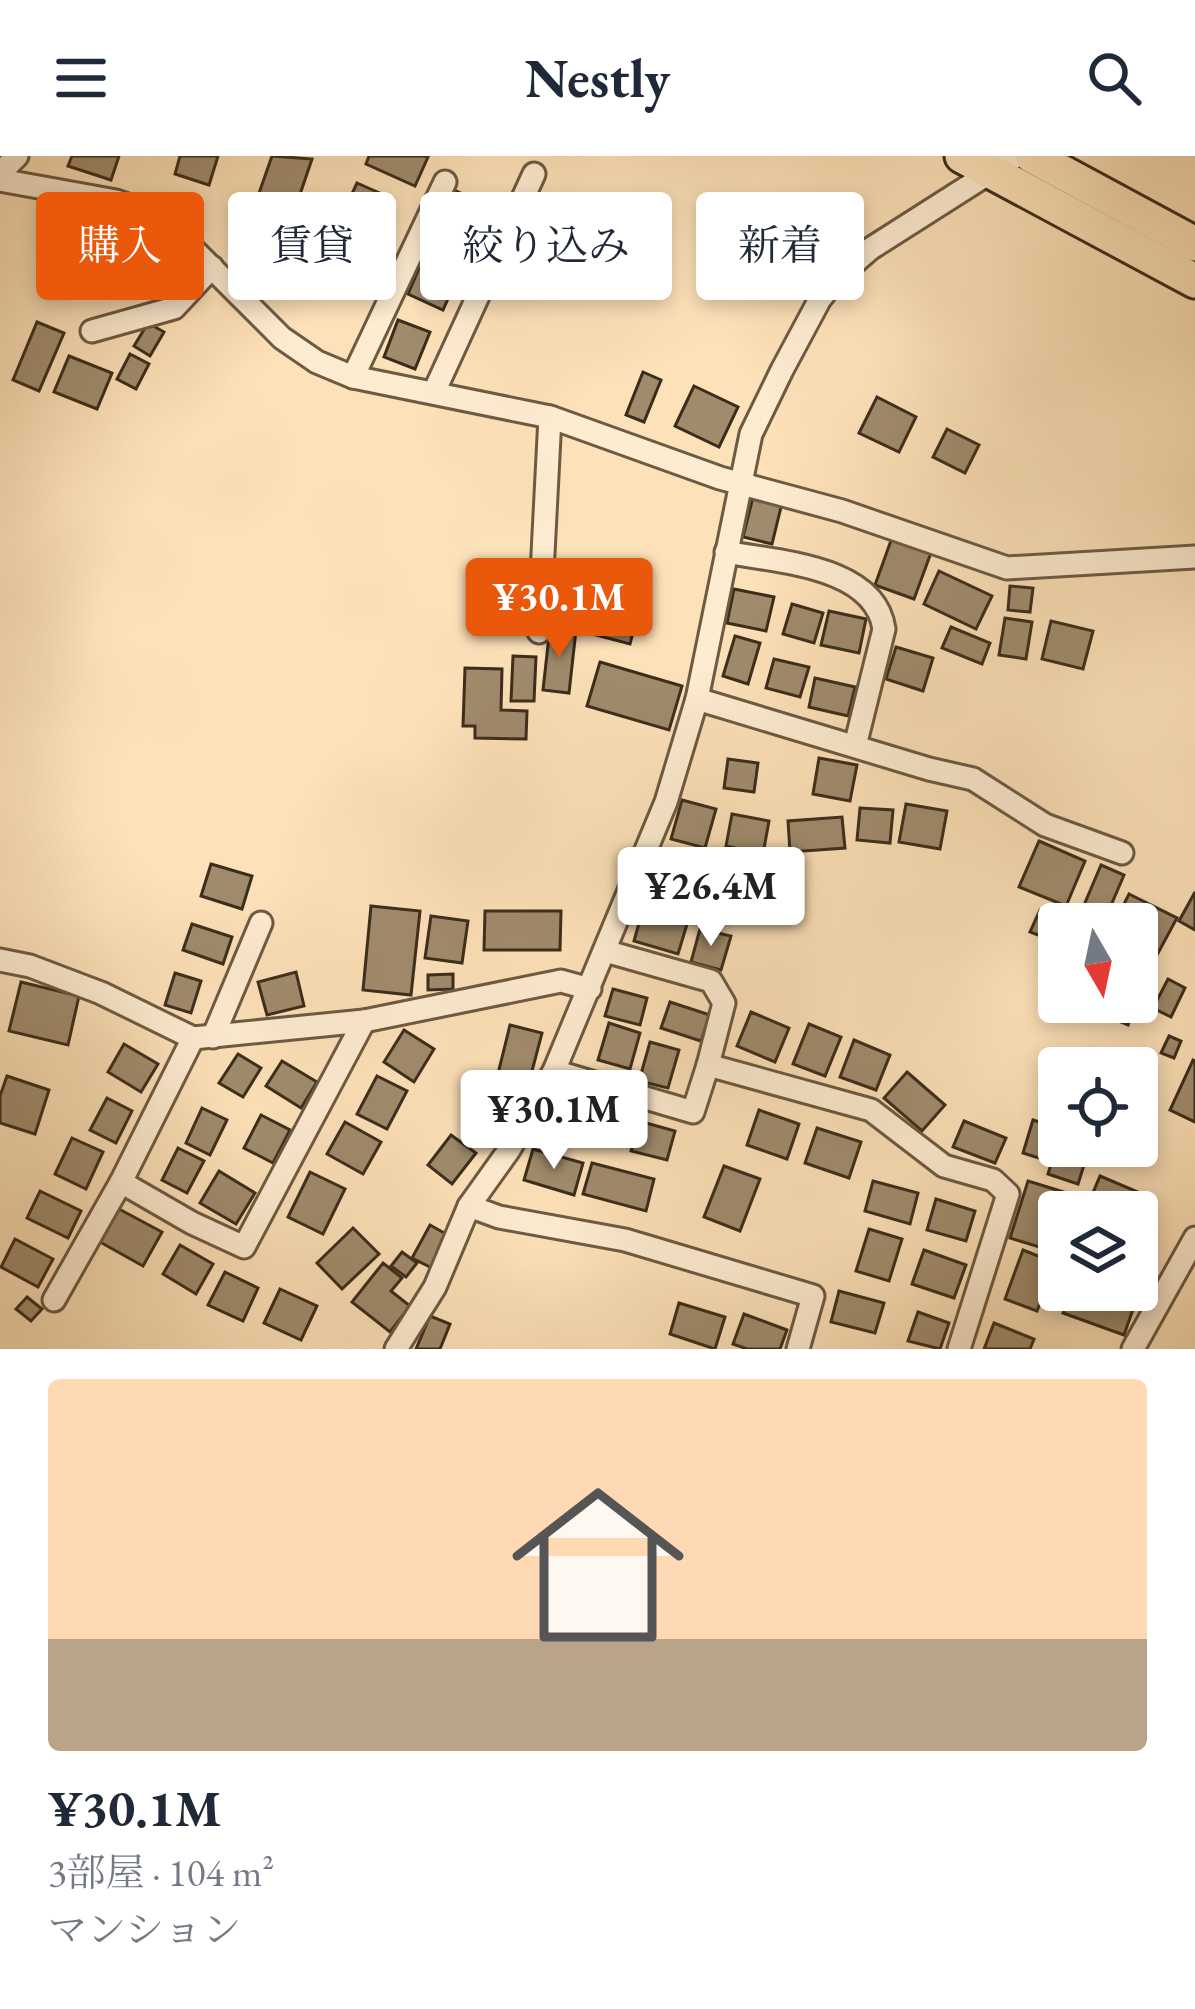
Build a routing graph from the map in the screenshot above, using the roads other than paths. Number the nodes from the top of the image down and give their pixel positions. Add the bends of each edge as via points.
1 (17, 156) edge
2 (962, 156) edge
3 (1032, 156) edge
4 (1004, 165) edge
5 (534, 174) dead end
6 (0, 177) edge
7 (445, 182) dead end
8 (1195, 244) edge
9 (212, 268) junction
10 (1195, 281) edge
11 (92, 331) dead end
12 (353, 377) junction
13 (434, 392) junction
14 (550, 417) junction
15 (739, 480) junction
16 (726, 552) junction
17 (1195, 557) edge
18 (538, 632) dead end
19 (697, 699) junction
20 (855, 746) junction
21 (1122, 853) dead end
22 (260, 923) dead end
23 (605, 951) junction
24 (0, 960) edge
25 (590, 989) junction
26 (364, 1021) junction
27 (202, 1038) junction
28 (708, 1065) junction
29 (554, 1071) junction
30 (122, 1182) junction
31 (469, 1206) junction
32 (1195, 1238) edge
33 (54, 1300) dead end
34 (395, 1349) edge
35 (798, 1349) edge
36 (958, 1349) edge
37 (1133, 1349) edge

1 - 6 street
2 - 4 highway
3 - 8 highway
4 - 10 highway
4 - 15 street via 870,249 830,288 751,434
5 - 13 street
6 - 9 street via 141,210
7 - 12 street
9 - 11 street via 173,308
9 - 12 street via 281,338
12 - 13 street
13 - 14 street
14 - 15 street
14 - 18 street
15 - 16 street
15 - 17 street via 1007,568
16 - 19 street
16 - 20 street via 819,568 864,590 881,612
19 - 20 street
19 - 23 street via 666,802
20 - 21 street via 973,778 1045,825
22 - 27 street
23 - 25 street
23 - 28 street via 711,981 724,1003
24 - 27 street
25 - 26 street via 561,981
25 - 29 street
26 - 27 street
26 - 30 street via 244,1247
27 - 30 street
28 - 29 street via 693,1112
28 - 36 street via 871,1110 944,1166 993,1180 1008,1194
29 - 31 street
30 - 33 street
31 - 34 street via 435,1286
31 - 35 street via 625,1240 813,1296
32 - 37 street

